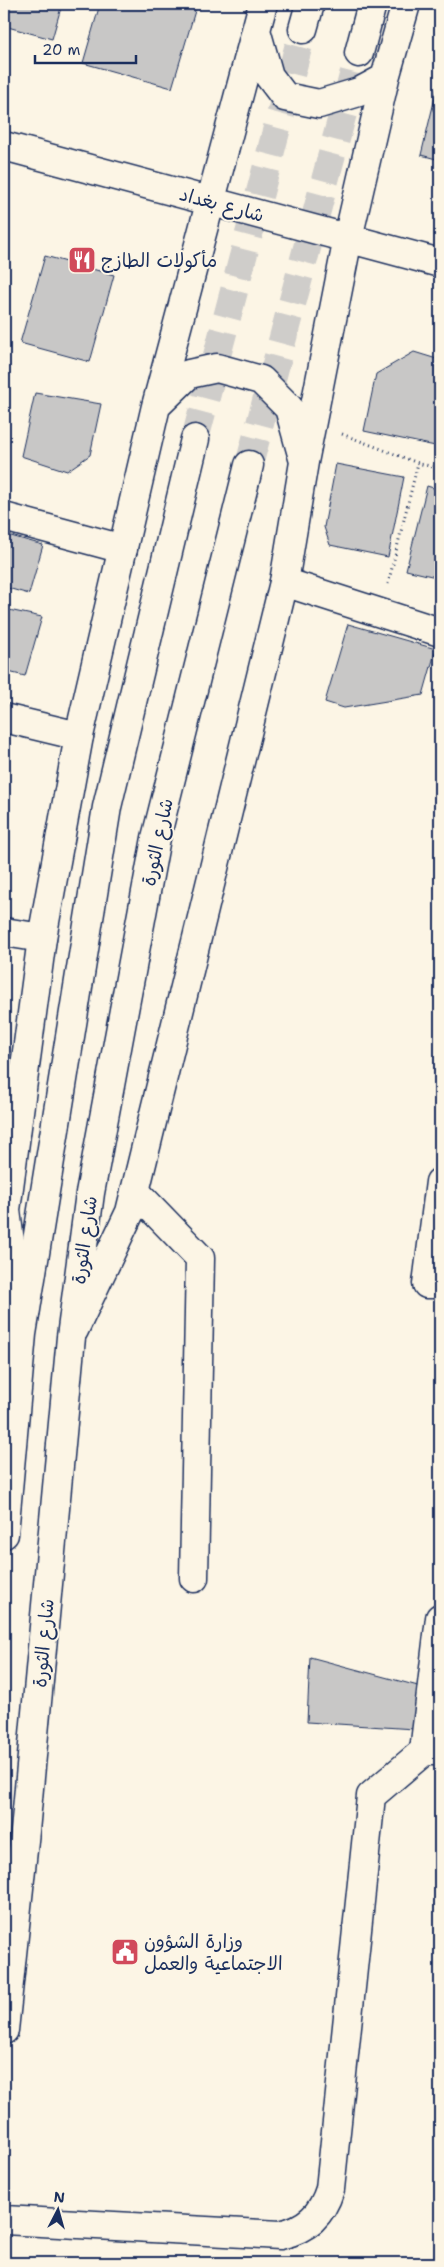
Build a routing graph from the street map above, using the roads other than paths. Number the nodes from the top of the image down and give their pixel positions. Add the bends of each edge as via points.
1 (262, 4) edge
2 (372, 4) edge
3 (406, 4) edge
4 (256, 30) junction
5 (359, 53) tunnel mouth
6 (385, 78) junction
7 (4, 146) edge
8 (212, 201) junction
9 (348, 238) junction
10 (440, 263) edge
11 (156, 406) junction
12 (195, 439) tunnel mouth
13 (304, 462) junction
14 (249, 465) tunnel mouth
15 (4, 517) edge
16 (122, 548) junction
17 (284, 582) junction
18 (440, 632) edge
19 (4, 718) edge
20 (79, 736) junction
21 (4, 932) edge
22 (42, 938) junction
23 (440, 1182) edge
24 (135, 1191) junction
25 (5, 1210) edge
26 (440, 1284) edge
27 (22, 1334) junction
28 (71, 1337) junction
29 (4, 1534) edge
30 (194, 1578) dead end
31 (440, 1618) edge
32 (432, 1751) edge
33 (4, 2030) edge
34 (4, 2220) edge

1 - 4 main road
2 - 5 main road
3 - 6 main road
4 - 6 main road via 269,76 285,98 319,104 359,92
4 - 8 main road
6 - 9 main road
7 - 8 main road, شارع بغداد
8 - 9 main road, شارع بغداد
8 - 11 main road
9 - 10 main road, شارع بغداد
9 - 13 main road
11 - 13 main road via 189,374 217,368 261,380 289,408
11 - 16 main road
12 - 27 main road via 107,807
13 - 17 main road
14 - 28 main road, شارع الثورة via 156,838 90,1193
15 - 16 main road
16 - 20 main road
17 - 18 main road
17 - 24 main road
19 - 20 main road
20 - 22 main road
21 - 22 main road
22 - 25 main road
23 - 26 main road via 427,1284
24 - 28 main road via 130,1212
24 - 30 main road via 200,1258
25 - 27 main road
27 - 29 main road
28 - 33 main road, شارع الثورة
31 - 32 main road
32 - 34 main road via 371,1796 330,2189 318,2215 294,2232 280,2235

